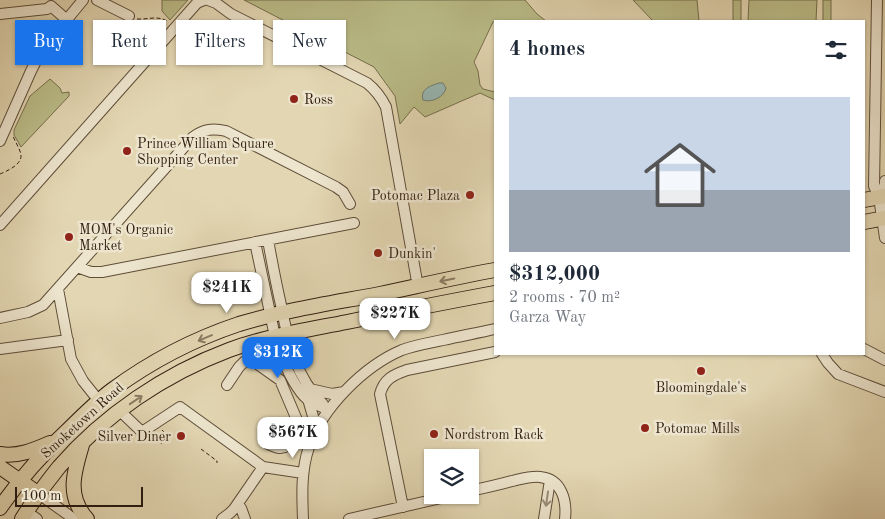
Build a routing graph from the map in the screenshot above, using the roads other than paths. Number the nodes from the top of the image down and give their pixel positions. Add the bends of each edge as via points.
1 (83, 0) edge
2 (97, 0) edge
3 (204, 0) edge
4 (208, 0) edge
5 (877, 0) edge
6 (883, 0) edge
7 (53, 3) edge
8 (885, 6) edge
9 (0, 14) edge
10 (881, 14) edge
11 (130, 16) road end
12 (66, 20) joint
13 (33, 65) edge
14 (0, 141) edge
15 (885, 181) edge
16 (882, 197) edge
17 (865, 200) edge
18 (350, 204) dead end
19 (883, 218) edge
20 (865, 222) edge
21 (354, 223) dead end
22 (0, 224) edge
23 (885, 238) edge
24 (268, 240) junction
25 (255, 242) junction
26 (77, 267) junction
27 (494, 270) edge
28 (418, 287) junction
29 (58, 289) junction
30 (494, 293) edge
31 (276, 314) junction
32 (0, 318) edge
33 (494, 329) edge
34 (281, 335) junction
35 (68, 340) junction
36 (0, 349) edge
37 (865, 349) edge
38 (494, 352) edge
39 (823, 355) edge
40 (884, 358) edge
41 (227, 385) dead end
42 (344, 392) junction
43 (885, 392) edge
44 (309, 394) junction
45 (99, 401) junction
46 (329, 410) junction
47 (120, 411) junction
48 (313, 438) junction
49 (56, 441) junction
50 (82, 443) junction
51 (268, 444) dead end
52 (0, 454) edge
53 (0, 467) edge
54 (263, 467) junction
55 (303, 473) junction
56 (550, 480) junction
57 (20, 481) junction
58 (479, 489) edge
59 (39, 494) junction
60 (2, 499) edge
61 (424, 502) edge
62 (236, 506) junction
63 (403, 507) junction
64 (29, 517) edge
65 (74, 519) edge
66 (87, 519) edge
67 (222, 519) edge
68 (245, 519) edge
69 (303, 519) edge
70 (349, 519) edge
71 (544, 519) edge
72 (565, 519) edge

1 - 12 street
2 - 11 street
3 - 22 street via 197,3
4 - 28 street via 367,83 377,92 386,107
5 - 10 street
6 - 8 street
7 - 9 street via 47,9
7 - 12 street
10 - 16 street via 874,186
13 - 14 street
15 - 16 street
16 - 17 main road
16 - 19 street
18 - 26 street via 336,186 226,131 207,130 193,137
19 - 20 main road
19 - 23 street
21 - 24 street
24 - 25 street
24 - 31 street
25 - 26 street via 102,272
25 - 31 street
26 - 29 street
27 -> 28 main road, Smoketown Road
28 - 31 main road, Smoketown Road
29 - 32 street via 35,310
29 - 35 street
30 - 34 main road, Smoketown Road
31 - 34 street
31 -> 45 main road, Smoketown Road via 231,327 188,345 134,374
33 - 42 street via 402,350 376,365
34 - 44 street via 277,346 288,370 295,383
47 -> 34 main road, Smoketown Road via 154,387 201,362
35 - 36 street
35 - 45 street via 77,372
37 - 40 street
38 - 63 street via 407,370 396,374 382,387 380,394
39 - 43 street via 838,374
41 - 51 street via 239,367 250,361 280,380 298,426 287,446 279,448
42 - 44 street
42 - 46 street
44 - 46 street
44 - 48 street via 315,428
45 - 49 main road, Smoketown Road
46 - 48 street
47 - 50 main road, Smoketown Road
47 - 54 street via 142,432 180,407
48 - 55 street
49 - 52 main road via 16,455
49 - 57 main road, Smoketown Road
50 - 59 main road, Smoketown Road
50 - 66 main road via 73,481 77,505
53 - 57 main road
54 - 55 street
54 - 62 street
55 - 69 street
56 - 58 street via 532,477
56 -> 71 street
56 - 72 street via 560,489 566,504
57 - 59 main road
57 - 60 main road, Smoketown Road
59 - 64 main road, Smoketown Road
59 - 65 street
60 - 64 main road
61 - 63 street
62 - 67 street
62 - 68 street via 241,508
63 - 70 street

